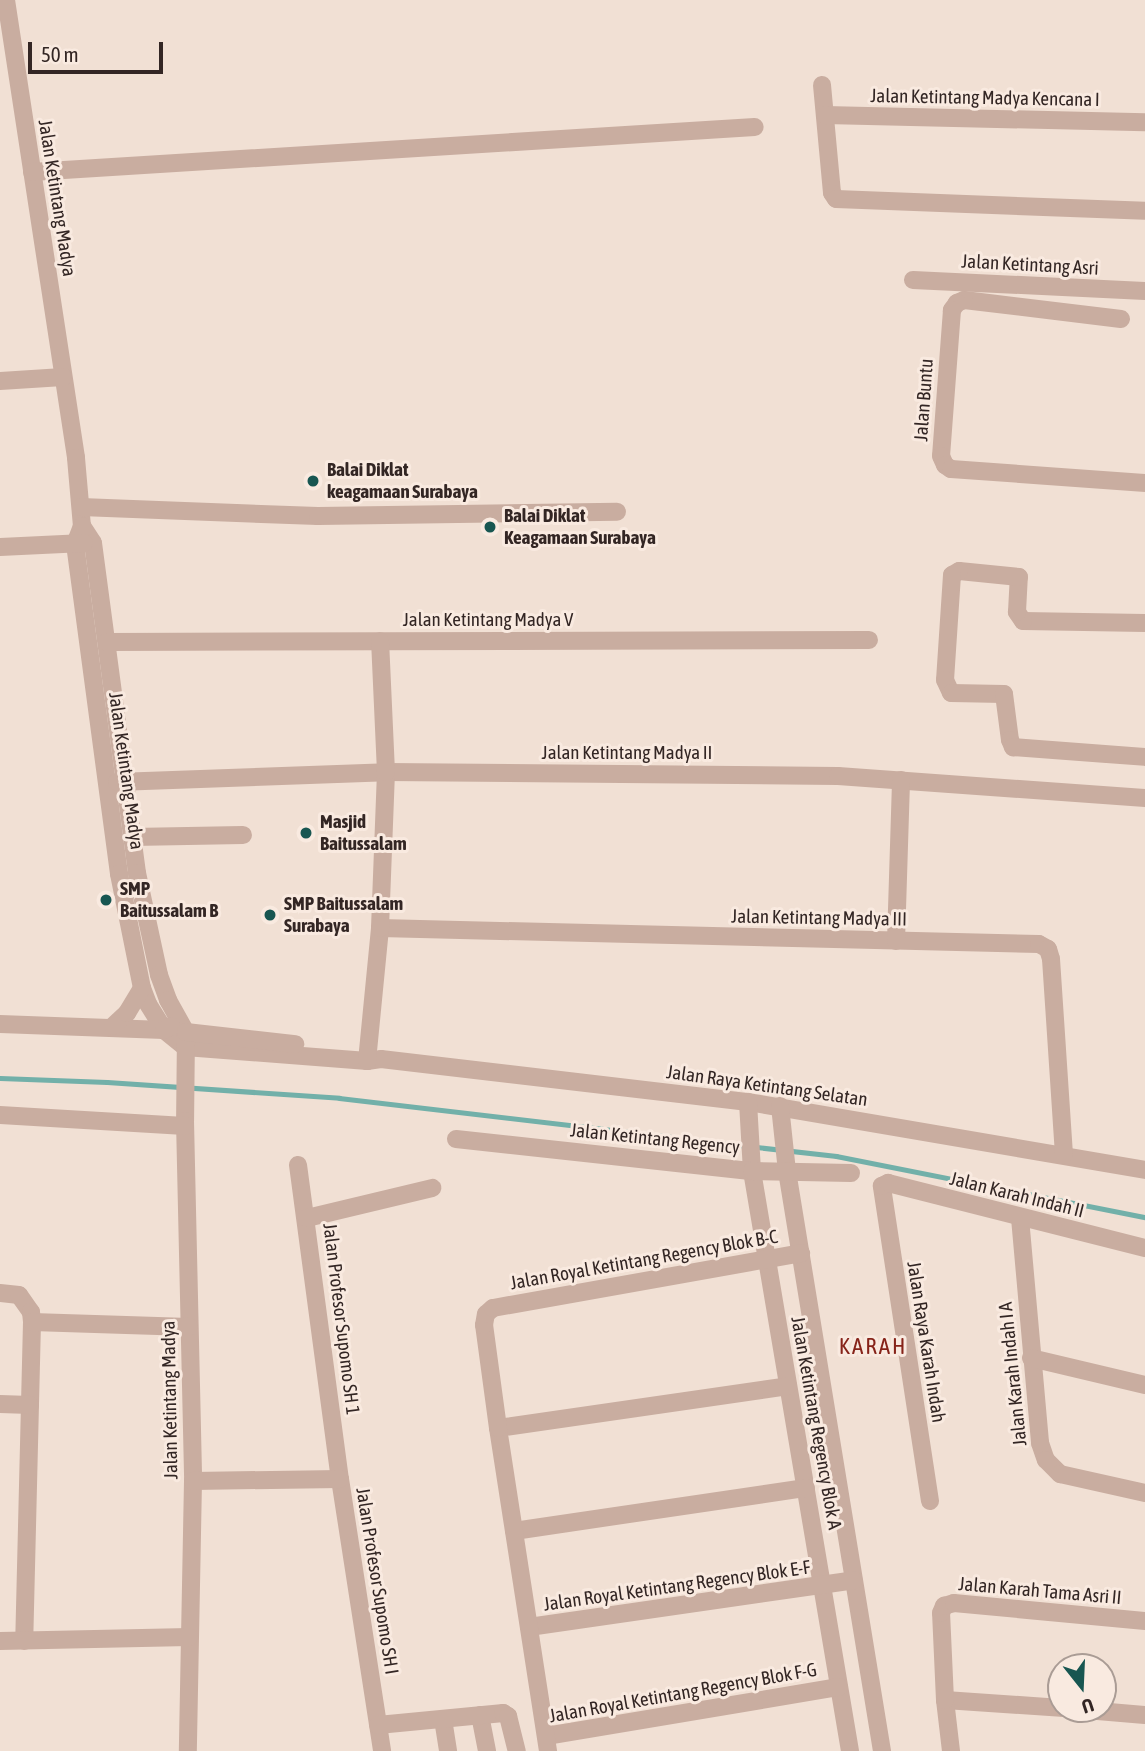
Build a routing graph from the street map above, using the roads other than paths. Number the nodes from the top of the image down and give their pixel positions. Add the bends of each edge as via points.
1 (6, 0) edge
2 (822, 85) dead end
3 (825, 115) junction
4 (1145, 122) edge
5 (755, 127) dead end
6 (32, 173) junction
7 (1145, 211) edge
8 (913, 280) dead end
9 (1145, 291) edge
10 (1121, 319) dead end
11 (63, 377) junction
12 (0, 381) edge
13 (1145, 483) edge
14 (81, 507) junction
15 (617, 512) dead end
16 (84, 543) junction
17 (0, 547) edge
18 (1145, 623) edge
19 (869, 640) dead end
20 (380, 641) junction
21 (107, 642) junction
22 (1145, 757) edge
23 (386, 772) junction
24 (901, 780) junction
25 (126, 781) junction
26 (107, 783) junction
27 (1145, 798) edge
28 (243, 835) dead end
29 (132, 837) junction
30 (380, 928) junction
31 (896, 941) junction
32 (142, 988) junction
33 (0, 1024) edge
34 (113, 1026) junction
35 (179, 1033) junction
36 (372, 1058) junction
37 (748, 1102) junction
38 (780, 1106) junction
39 (0, 1115) edge
40 (185, 1123) junction
41 (456, 1139) dead end
42 (1064, 1155) junction
43 (298, 1165) dead end
44 (752, 1166) junction
45 (787, 1166) junction
46 (1145, 1170) edge
47 (851, 1173) dead end
48 (432, 1188) dead end
49 (881, 1189) joint
50 (307, 1218) junction
51 (1020, 1218) junction
52 (1145, 1248) edge
53 (801, 1253) junction
54 (767, 1260) junction
55 (0, 1293) edge
56 (32, 1322) junction
57 (189, 1326) junction
58 (1031, 1358) junction
59 (788, 1385) junction
60 (1145, 1385) edge
61 (0, 1404) edge
62 (30, 1405) junction
63 (498, 1428) junction
64 (340, 1479) junction
65 (193, 1480) junction
66 (806, 1488) junction
67 (1145, 1493) edge
68 (930, 1501) dead end
69 (514, 1531) junction
70 (854, 1580) junction
71 (822, 1587) junction
72 (1145, 1621) edge
73 (529, 1627) junction
74 (189, 1637) junction
75 (0, 1641) edge
76 (24, 1641) junction
77 (839, 1687) junction
78 (945, 1700) junction
79 (1047, 1707) edge
80 (1117, 1713) edge
81 (480, 1715) junction
82 (1145, 1715) edge
83 (443, 1719) junction
84 (378, 1725) junction
85 (547, 1743) edge
86 (188, 1751) edge
87 (382, 1751) edge
88 (448, 1751) edge
89 (487, 1751) edge
90 (517, 1751) edge
91 (850, 1751) edge
92 (883, 1751) edge
93 (951, 1751) edge

1 - 6 street, Jalan Ketintang Madya
2 - 3 street
3 - 4 street, Jalan Ketintang Madya Kencana I
3 - 7 street via 836,199
5 - 6 street
6 - 11 street, Jalan Ketintang Madya
8 - 9 street, Jalan Ketintang Asri
10 - 13 street, Jalan Buntu via 964,300 957,303 952,310 941,456 951,469
11 - 12 street
11 - 14 street, Jalan Ketintang Madya
14 - 15 street via 318,516
14 - 16 street, Jalan Ketintang Madya
16 - 17 street
16 - 21 street, Jalan Ketintang Madya
16 - 26 street, Jalan Ketintang Madya
18 - 22 street via 1023,621 1017,612 1019,577 960,570 952,575 944,680 951,693 1004,694 1013,747
19 - 20 street, Jalan Ketintang Madya V
20 - 21 street, Jalan Ketintang Madya V
20 - 23 street
21 - 25 street, Jalan Ketintang Madya
23 - 24 street, Jalan Ketintang Madya II
23 - 25 street, Jalan Ketintang Madya II
23 - 30 street
24 - 27 street, Jalan Ketintang Madya II
24 - 31 street
25 - 26 street, Jalan Ketintang Madya II
25 - 29 street, Jalan Ketintang Madya
26 - 32 street, Jalan Ketintang Madya
28 - 29 street
29 - 35 street, Jalan Ketintang Madya via 159,975
30 - 31 street, Jalan Ketintang Madya III
30 - 36 street
31 - 42 street, Jalan Ketintang Madya III via 1039,944 1048,949
32 - 34 street
32 - 35 street, Jalan Ketintang Madya via 148,1004
33 - 34 street, Jalan Raya Ketintang Selatan
34 - 35 street, Jalan Raya Ketintang Selatan
35 - 36 street, Jalan Raya Ketintang Selatan
35 - 40 street, Jalan Ketintang Madya
36 - 37 street, Jalan Raya Ketintang Selatan
37 - 38 street, Jalan Raya Ketintang Selatan
37 - 44 street, Jalan Ketintang Regency Blok A
38 - 42 street, Jalan Raya Ketintang Selatan
38 - 45 street, Jalan Ketintang Regency Blok A
39 - 40 street
40 - 57 street, Jalan Ketintang Madya
41 - 44 street, Jalan Ketintang Regency
42 - 46 street, Jalan Raya Ketintang Selatan
43 - 50 street, Jalan Profesor Supomo SH 1
44 - 45 street, Jalan Ketintang Regency
44 - 54 street, Jalan Ketintang Regency Blok A
45 - 47 street, Jalan Ketintang Regency
45 - 53 street, Jalan Ketintang Regency Blok A
48 - 50 street
49 - 51 street, Jalan Karah Indah II via 888,1183
49 - 68 street, Jalan Raya Karah Indah
50 - 64 street, Jalan Profesor Supomo SH 1
51 - 52 street, Jalan Karah Indah II
51 - 58 street, Jalan Karah Indah I A
53 - 54 street, Jalan Royal Ketintang Regency Blok B-C
53 - 70 street, Jalan Ketintang Regency Blok A
54 - 59 street, Jalan Ketintang Regency Blok A
54 - 63 street, Jalan Royal Ketintang Regency Blok B-C via 494,1308 486,1314 484,1325
55 - 56 street via 19,1295
56 - 57 street
56 - 62 street
57 - 65 street, Jalan Ketintang Madya
58 - 60 street
58 - 67 street, Jalan Karah Indah I A via 1040,1443 1052,1469
59 - 63 street
59 - 66 street, Jalan Ketintang Regency Blok A
61 - 62 street
62 - 76 street
63 - 69 street, Jalan Royal Ketintang Regency Blok B-C
64 - 65 street, Jalan Profesor Supomo SH I
64 - 84 street, Jalan Profesor Supomo SH I
65 - 74 street, Jalan Ketintang Madya
66 - 69 street
66 - 71 street, Jalan Ketintang Regency Blok A
69 - 73 street, Jalan Royal Ketintang Regency Blok B-C
70 - 71 street, Jalan Royal Ketintang Regency Blok E-F
70 - 92 street, Jalan Ketintang Regency Blok A
71 - 73 street, Jalan Royal Ketintang Regency Blok E-F
71 - 77 street, Jalan Ketintang Regency Blok A
72 - 78 street, Jalan Karah Tama Asri II via 948,1604 941,1613
73 - 85 street, Jalan Royal Ketintang Regency Blok E-F
74 - 76 street
74 - 86 street, Jalan Ketintang Madya
75 - 76 street
77 - 85 street, Jalan Royal Ketintang Regency Blok F-G
77 - 91 street, Jalan Ketintang Regency Blok A
78 - 79 street
78 - 93 street
80 - 82 street
81 - 83 street
81 - 89 street
81 - 90 street via 507,1714
83 - 84 street
83 - 88 street
84 - 87 street, Jalan Profesor Supomo SH I

